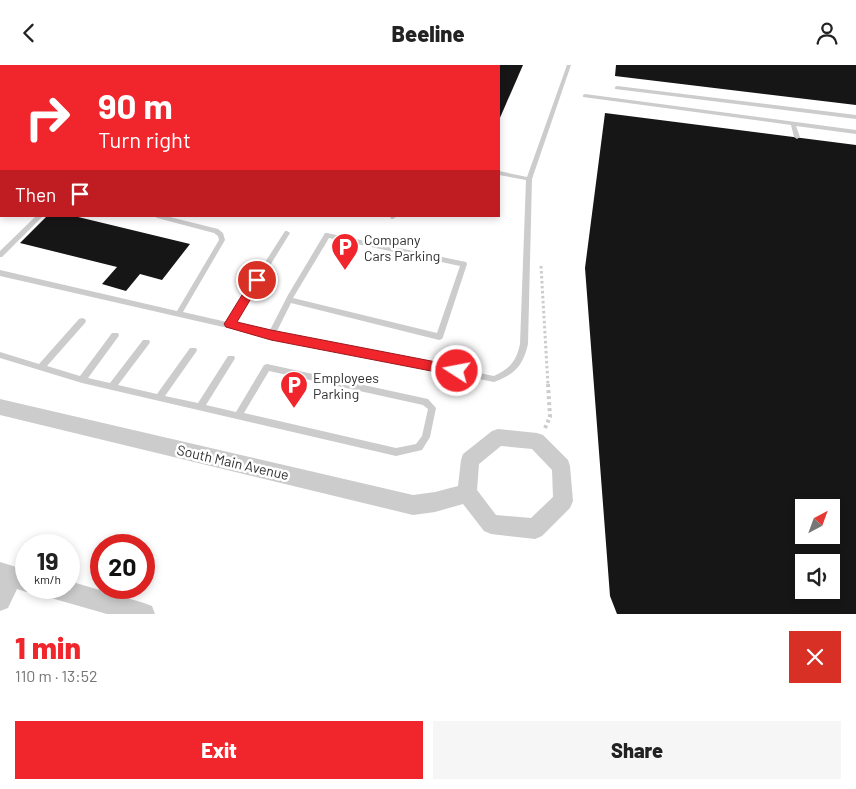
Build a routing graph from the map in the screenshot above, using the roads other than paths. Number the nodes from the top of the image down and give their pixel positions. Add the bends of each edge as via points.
1 (569, 65) edge
2 (617, 88) dead end
3 (585, 97) dead end
4 (856, 117) edge
5 (793, 124) junction
6 (856, 132) edge
7 (797, 137) dead end
8 (500, 173) edge
9 (529, 179) junction
10 (39, 217) edge
11 (161, 217) edge
12 (287, 233) dead end
13 (0, 255) edge
14 (0, 273) edge
15 (289, 300) junction
16 (179, 313) junction
17 (82, 321) dead end
18 (230, 324) junction
19 (115, 335) dead end
20 (271, 335) junction
21 (146, 341) dead end
22 (192, 350) dead end
23 (0, 355) edge
24 (231, 358) dead end
25 (41, 367) junction
26 (82, 380) junction
27 (112, 387) junction
28 (159, 398) junction
29 (0, 407) edge
30 (200, 407) junction
31 (238, 416) junction
32 (467, 493) junction
33 (13, 577) edge
34 (80, 595) edge
35 (0, 600) edge
36 (144, 614) edge

1 - 9 lane
2 - 4 lane
3 - 5 lane
5 - 6 lane
5 - 7 lane
8 - 9 lane
9 - 20 lane via 524,344 521,358 510,372 494,379
10 - 13 lane
11 - 16 lane via 216,231 222,240
12 - 18 lane
14 - 16 lane
15 - 15 lane via 439,337 464,265 327,235
15 - 20 lane
16 - 18 lane
17 - 25 lane
18 - 20 lane
19 - 26 lane
21 - 27 lane
22 - 28 lane
23 - 25 lane
24 - 30 lane
25 - 26 lane
26 - 27 lane
27 - 28 lane
28 - 30 lane
29 - 32 street, South Main Avenue via 413,505
30 - 31 lane
31 - 31 lane via 267,367 425,402 432,408 426,437 419,447 396,452
32 - 32 street via 470,460 498,437 537,441 561,466 564,501 535,529 491,524
33 - 35 street
34 - 36 street

